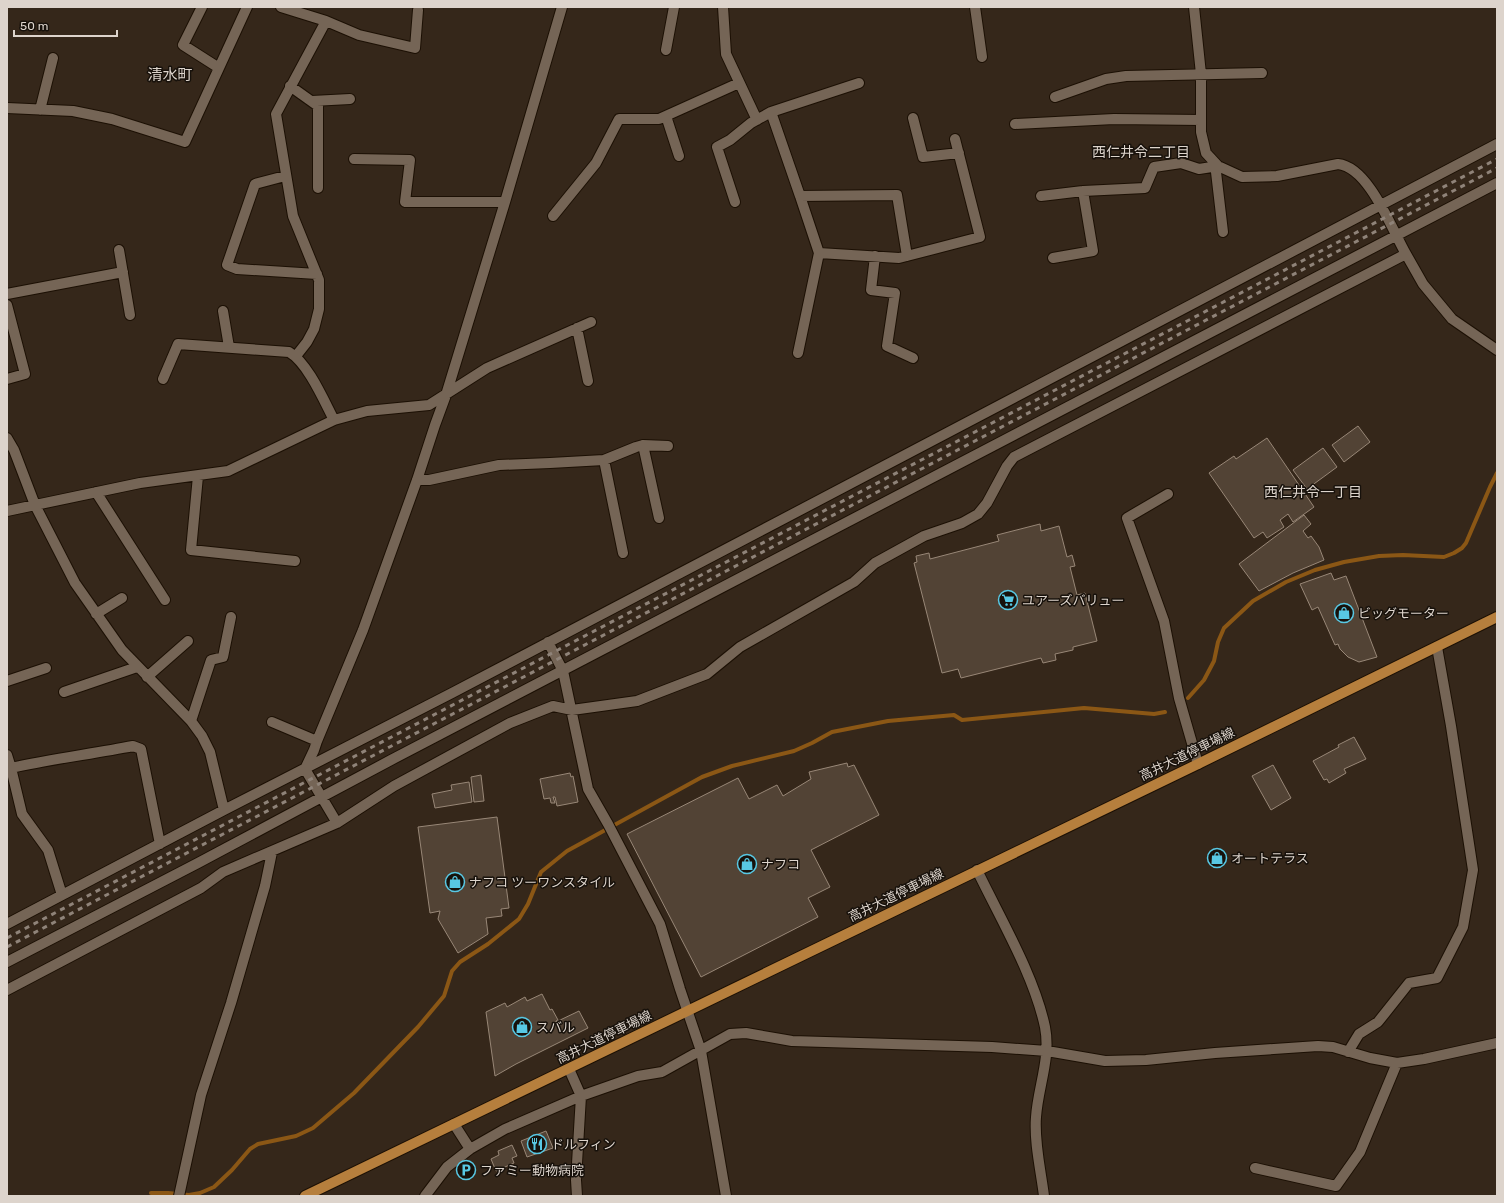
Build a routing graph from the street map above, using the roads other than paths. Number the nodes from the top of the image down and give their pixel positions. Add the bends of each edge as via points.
1 (202, 7) edge
2 (247, 7) edge
3 (281, 7) edge
4 (562, 7) edge
5 (674, 7) edge
6 (723, 7) edge
7 (976, 7) edge
8 (1194, 7) edge
9 (418, 10) dead end
10 (326, 21) junction
11 (666, 50) dead end
12 (982, 57) dead end
13 (53, 58) dead end
14 (219, 68) junction
15 (1262, 73) dead end
16 (1201, 74) junction
17 (739, 83) junction
18 (859, 83) dead end
19 (290, 86) junction
20 (1055, 97) dead end
21 (350, 100) dead end
22 (312, 101) junction
23 (7, 108) edge
24 (40, 110) junction
25 (771, 112) junction
26 (666, 116) junction
27 (913, 118) dead end
28 (757, 120) junction
29 (1201, 120) junction
30 (1015, 124) dead end
31 (955, 139) dead end
32 (1497, 144) edge
33 (959, 153) junction
34 (679, 156) dead end
35 (354, 159) dead end
36 (1218, 166) junction
37 (285, 176) junction
38 (1497, 183) edge
39 (318, 188) dead end
40 (1082, 191) junction
41 (800, 196) junction
42 (1041, 196) dead end
43 (505, 202) junction
44 (735, 202) dead end
45 (1380, 204) junction
46 (553, 216) dead end
47 (1223, 232) dead end
48 (1396, 237) junction
49 (119, 250) dead end
50 (819, 253) junction
51 (1406, 254) junction
52 (875, 256) junction
53 (907, 256) junction
54 (1053, 258) dead end
55 (123, 272) junction
56 (317, 274) junction
57 (7, 294) edge
58 (7, 305) edge
59 (223, 310) dead end
60 (130, 315) dead end
61 (591, 322) dead end
62 (577, 328) junction
63 (229, 347) junction
64 (1497, 350) edge
65 (798, 353) dead end
66 (296, 356) junction
67 (913, 358) dead end
68 (7, 379) edge
69 (163, 379) dead end
70 (588, 381) dead end
71 (446, 394) junction
72 (334, 420) junction
73 (7, 438) edge
74 (643, 445) junction
75 (668, 446) dead end
76 (604, 460) junction
77 (198, 476) junction
78 (417, 480) junction
79 (96, 492) junction
80 (1168, 494) dead end
81 (35, 505) junction
82 (7, 511) edge
83 (659, 518) dead end
84 (623, 553) dead end
85 (295, 561) dead end
86 (122, 598) dead end
87 (165, 600) dead end
88 (96, 614) junction
89 (1497, 616) edge
90 (231, 617) dead end
91 (188, 641) dead end
92 (548, 642) junction
93 (1437, 647) junction
94 (46, 668) dead end
95 (137, 668) junction
96 (563, 671) junction
97 (147, 677) junction
98 (7, 681) edge
99 (64, 692) dead end
100 (572, 710) junction
101 (191, 721) junction
102 (272, 722) dead end
103 (316, 741) junction
104 (7, 755) edge
105 (1198, 764) junction
106 (11, 768) junction
107 (305, 769) junction
108 (321, 797) junction
109 (224, 810) junction
110 (337, 823) junction
111 (160, 844) junction
112 (272, 852) junction
113 (977, 870) junction
114 (62, 896) junction
115 (7, 924) edge
116 (7, 962) edge
117 (7, 990) edge
118 (688, 1011) junction
119 (1497, 1043) edge
120 (701, 1051) junction
121 (1047, 1051) junction
122 (1348, 1052) junction
123 (1397, 1063) junction
124 (569, 1069) junction
125 (581, 1096) junction
126 (454, 1124) junction
127 (470, 1149) junction
128 (1255, 1168) dead end
129 (180, 1193) edge
130 (308, 1195) edge
131 (425, 1196) edge
132 (578, 1196) edge
133 (726, 1196) edge
134 (1044, 1196) edge

1 - 14 street via 183,45
2 - 14 street
3 - 10 street
4 - 43 street
5 - 11 street
6 - 17 street via 726,54
7 - 12 street
8 - 16 street
9 - 10 street via 415,48 359,35
10 - 19 street
13 - 24 street
14 - 24 street via 185,142 112,119 73,111
15 - 16 street
16 - 20 street via 1106,79
16 - 29 street
17 - 26 street
17 - 28 street
18 - 25 street
19 - 22 street
19 - 37 street via 276,114
21 - 22 street
22 - 39 street via 318,106
23 - 24 street
25 - 28 street
25 - 41 street
26 - 34 street
26 - 46 street via 659,120 619,119 596,163
27 - 33 street via 923,157
28 - 44 street via 717,148
29 - 30 street via 1114,119
29 - 36 street via 1206,153
31 - 33 street
32 - 45 street
33 - 53 street via 980,237
35 - 43 street via 410,160 405,202
36 - 40 street via 1199,169 1181,163 1154,168 1145,188
36 - 45 street via 1242,177 1260,177 1345,164 1370,186
36 - 47 street via 1216,172
37 - 56 street via 293,216
37 - 56 street via 255,184 227,265
38 - 48 street
40 - 42 street
40 - 54 street via 1093,251
41 - 50 street
41 - 53 street via 898,194
43 - 71 street
45 - 48 street
45 - 92 street
48 - 51 street
48 - 96 street
49 - 55 street
50 - 52 street
50 - 65 street
51 - 64 street via 1423,284 1452,319
51 - 100 street via 1014,457 978,514 962,523 924,536 875,563 854,582 740,647 708,674 637,701
52 - 53 street
52 - 67 street via 871,290 894,293 887,346
55 - 57 street
55 - 60 street
56 - 66 street via 320,292 314,329
58 - 68 street via 25,374
59 - 63 street
61 - 62 street
62 - 70 street
62 - 71 street via 487,368
63 - 66 street via 289,352
63 - 69 street via 178,344
66 - 72 street
71 - 72 street via 429,405 367,411
71 - 78 street
72 - 77 street via 228,471
73 - 81 street
74 - 75 street
74 - 76 street
74 - 83 street
76 - 78 street via 499,465 429,480
76 - 84 street
77 - 79 street via 140,483
77 - 85 street via 191,550
78 - 103 street via 363,630
79 - 81 street
79 - 87 street
80 - 105 street via 1127,518 1164,621 1179,698
81 - 82 street
81 - 88 street via 75,583
86 - 88 street
88 - 95 street
89 - 93 main road, 高井大道停車場線
90 - 101 street via 223,657 212,660
91 - 97 street
92 - 96 street
92 - 107 street
93 - 105 main road, 高井大道停車場線
93 - 122 street via 1473,870 1463,927 1437,978 1409,983 1378,1022 1359,1034
94 - 98 street
95 - 97 street
95 - 99 street
96 - 100 street
96 - 108 street
97 - 101 street
100 - 110 street via 553,706 510,723 394,786
100 - 118 street via 588,789 660,924
101 - 109 street via 210,752
102 - 103 street
103 - 107 street
104 - 106 street
105 - 113 main road, 高井大道停車場線
106 - 111 street via 133,746 141,749
106 - 114 street via 22,814 48,850
107 - 108 street
107 - 109 street
108 - 110 street
108 - 116 street
109 - 111 street
110 - 112 street
111 - 114 street
112 - 117 street via 223,872 201,888
112 - 129 street via 232,1003 201,1095
113 - 118 main road, 高井大道停車場線
113 - 121 street via 1022,962 1034,993 1045,1027
114 - 115 street
118 - 120 street
118 - 124 main road, 高井大道停車場線
119 - 123 street
120 - 121 street via 730,1034 746,1032 792,1040
120 - 125 street via 662,1072 638,1076
120 - 133 street
121 - 122 street via 1105,1061 1318,1046
121 - 134 street via 1036,1117
122 - 123 street
123 - 128 street via 1360,1152 1336,1186
124 - 125 street
124 - 126 main road, 高井大道停車場線
125 - 127 street via 505,1129
125 - 132 street via 576,1180
126 - 127 street
126 - 130 main road, 高井大道停車場線
127 - 131 street via 447,1167

